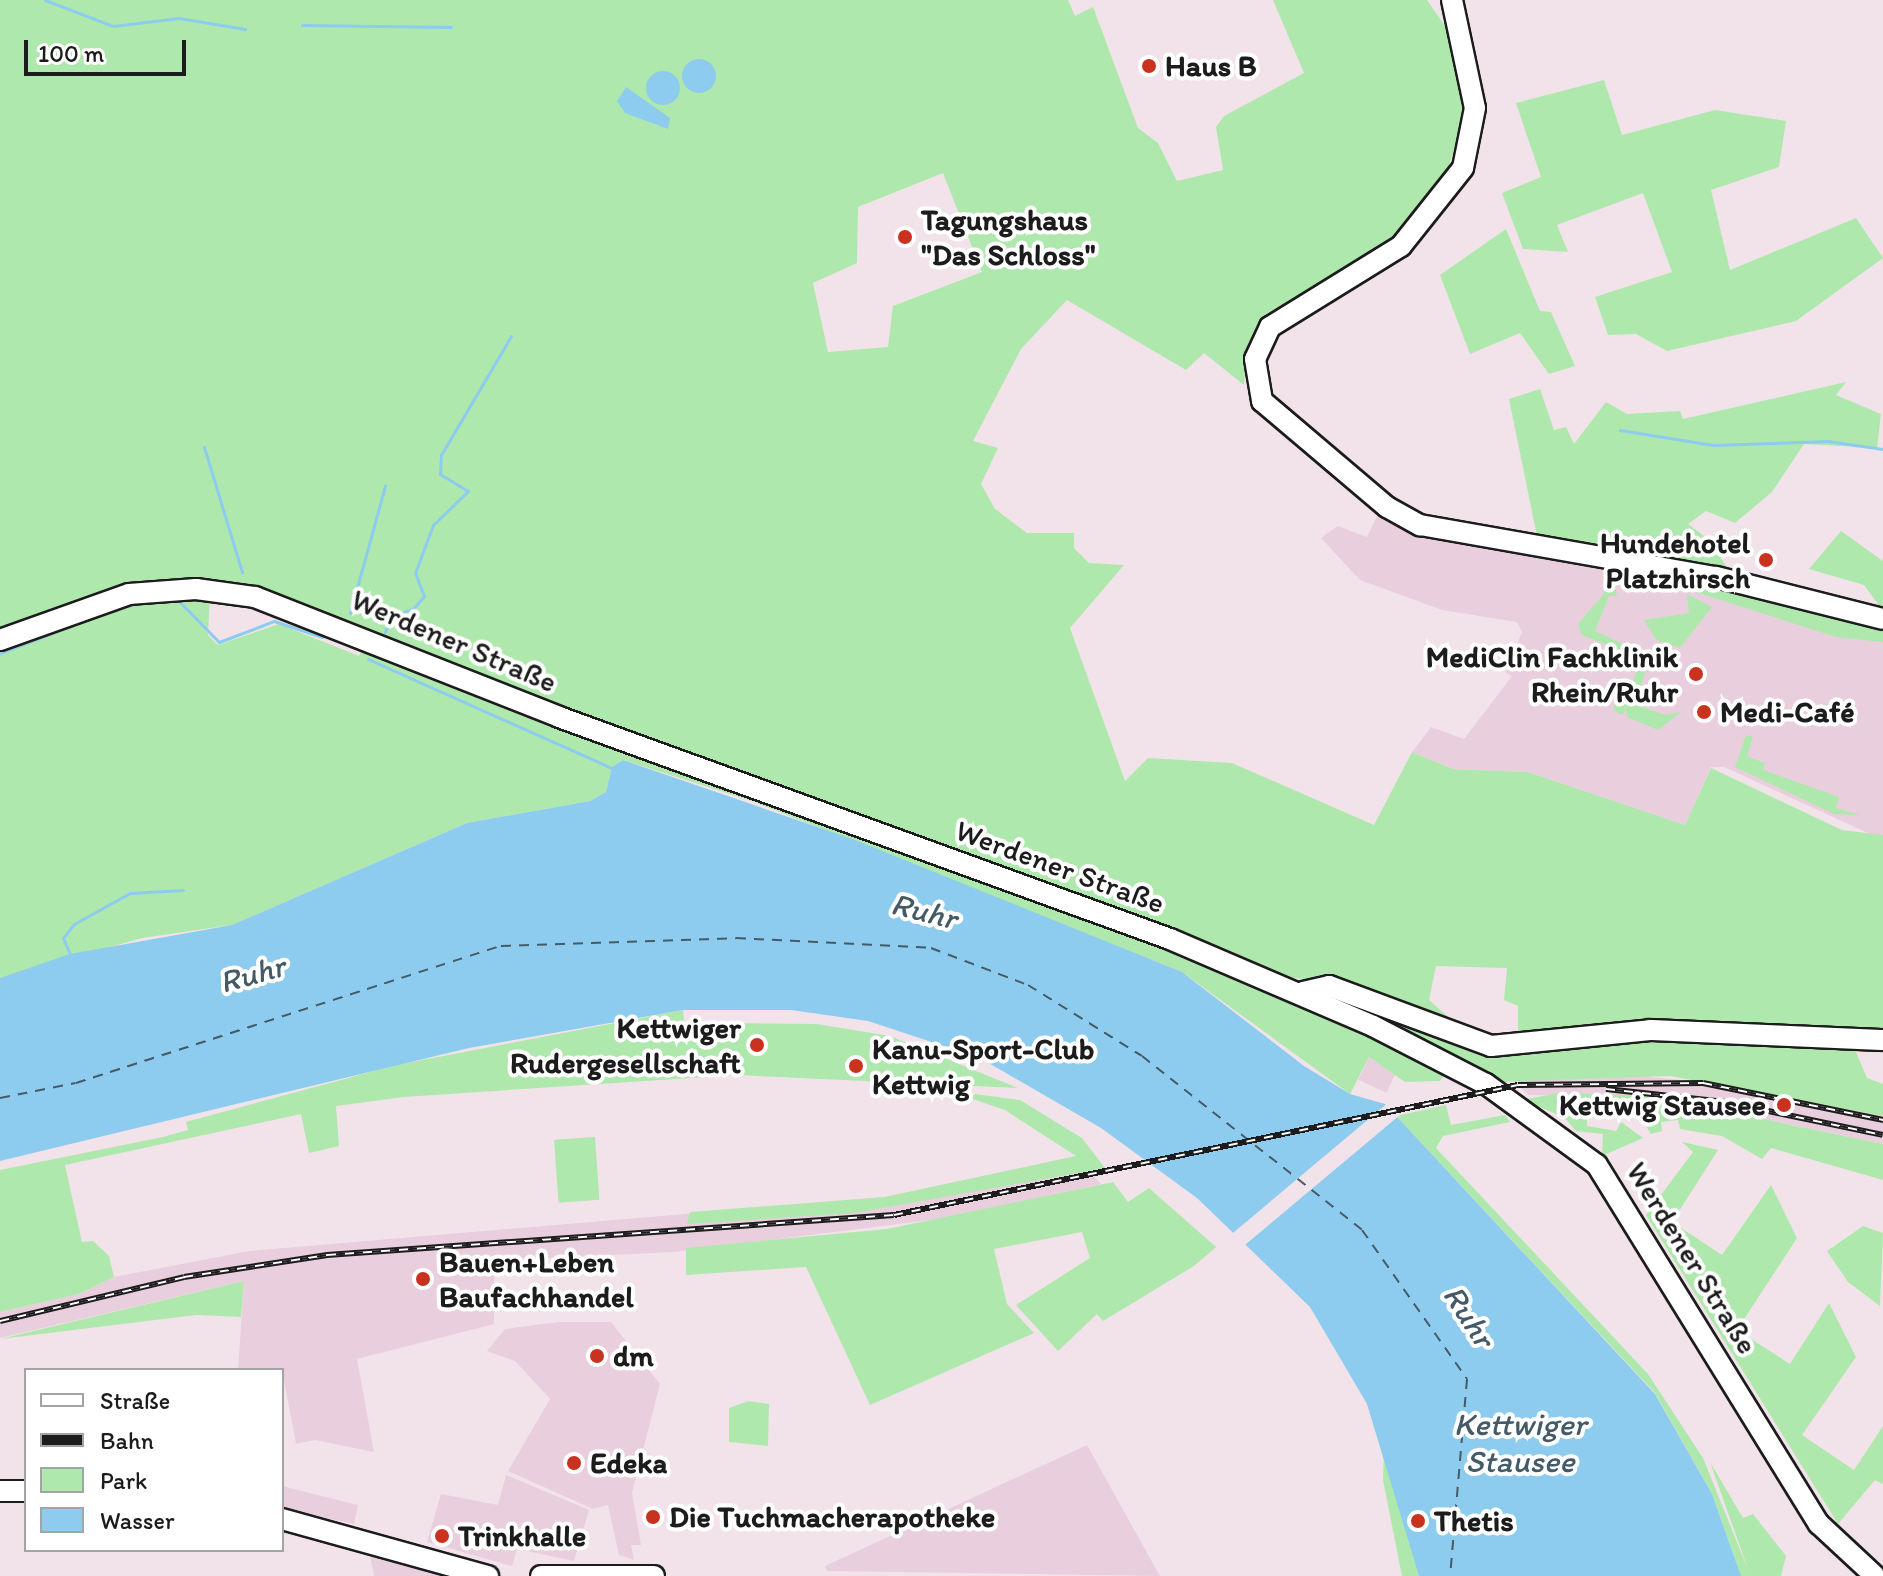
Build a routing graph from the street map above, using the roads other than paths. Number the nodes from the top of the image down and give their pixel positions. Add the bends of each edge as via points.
1 (1452, 0) edge
2 (1883, 619) edge
3 (0, 640) edge
4 (1303, 992) junction
5 (1883, 1040) edge
6 (0, 1491) edge
7 (24, 1491) edge
8 (284, 1520) edge
9 (488, 1576) edge
10 (541, 1576) edge
11 (654, 1576) edge
12 (1875, 1576) edge

1 - 2 main road via 1475,108 1463,168 1401,246 1270,327 1255,359 1262,401 1384,505 1420,525 1689,571
3 - 4 main road, Werdener Straße via 129,594 196,589 255,597 572,722
4 - 5 main road via 1326,985 1481,1045 1650,1030
4 - 12 main road, Werdener Straße via 1486,1084 1597,1165 1819,1524
6 - 7 main road
8 - 9 main road
10 - 11 main road

